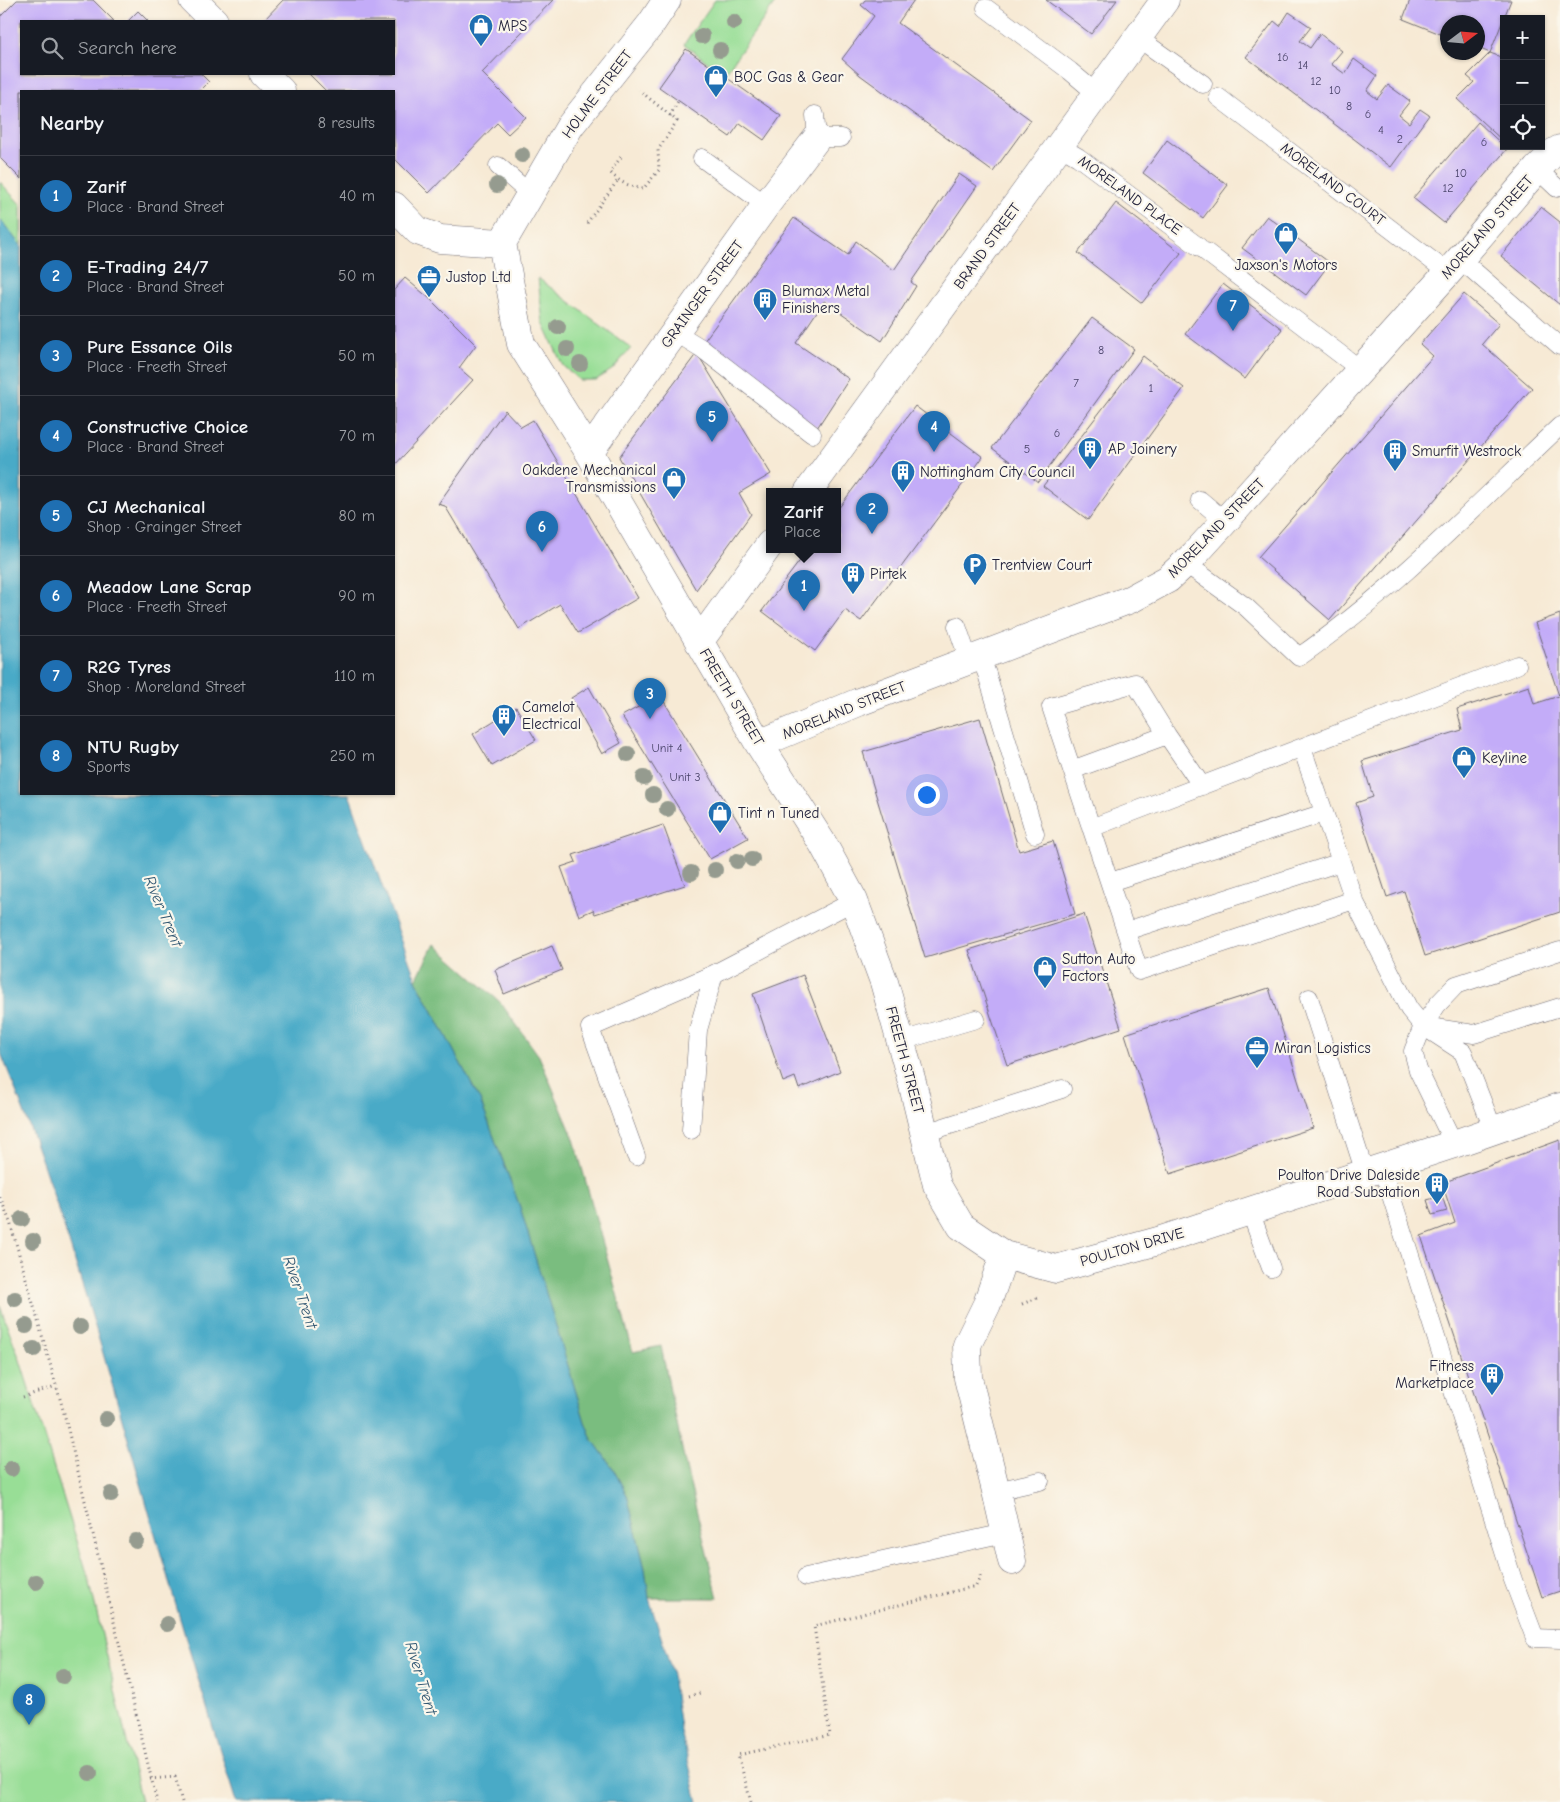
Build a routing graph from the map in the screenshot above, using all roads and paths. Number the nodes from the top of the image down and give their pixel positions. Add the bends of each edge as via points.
1 (194, 0) edge
2 (667, 0) edge
3 (1165, 0) edge
4 (986, 8) dead end
5 (213, 20) edge
6 (1138, 38) junction
7 (265, 75) edge
8 (1203, 84) dead end
9 (280, 90) edge
10 (639, 90) dead end
11 (1097, 94) junction
12 (1218, 98) dead end
13 (678, 101) dead end
14 (670, 116) junction
15 (825, 130) dead end
16 (1059, 146) junction
17 (1560, 149) edge
18 (621, 157) dead end
19 (702, 158) dead end
20 (498, 166) dead end
21 (1537, 169) junction
22 (618, 180) junction
23 (1557, 188) dead end
24 (530, 194) junction
25 (766, 205) junction
26 (395, 207) edge
27 (587, 223) dead end
28 (502, 243) junction
29 (1454, 266) junction
30 (675, 332) junction
31 (1560, 346) edge
32 (1361, 370) junction
33 (1560, 426) edge
34 (812, 434) dead end
35 (589, 452) junction
36 (811, 488) edge
37 (1200, 500) dead end
38 (1225, 521) junction
39 (766, 550) edge
40 (1186, 563) junction
41 (957, 626) dead end
42 (699, 642) junction
43 (975, 658) junction
44 (1517, 665) dead end
45 (1167, 735) junction
46 (760, 744) junction
47 (1302, 748) junction
48 (1072, 770) junction
49 (1202, 786) junction
50 (1324, 813) junction
51 (1091, 828) junction
52 (1035, 834) dead end
53 (1341, 862) junction
54 (1110, 882) junction
55 (1354, 900) junction
56 (854, 901) junction
57 (1126, 931) junction
58 (1560, 951) edge
59 (714, 974) junction
60 (1309, 998) dead end
61 (1560, 1007) edge
62 (976, 1019) dead end
63 (1423, 1026) junction
64 (901, 1040) junction
65 (1062, 1089) dead end
66 (1560, 1108) edge
67 (1493, 1129) junction
68 (692, 1130) dead end
69 (925, 1133) junction
70 (1450, 1136) junction
71 (636, 1156) dead end
72 (1373, 1170) junction
73 (0, 1196) edge
74 (1250, 1211) junction
75 (1004, 1255) junction
76 (1271, 1268) dead end
77 (56, 1386) junction
78 (23, 1397) dead end
79 (1040, 1482) dead end
80 (996, 1491) junction
81 (1005, 1532) junction
82 (1012, 1566) dead end
83 (806, 1577) dead end
84 (1560, 1638) edge
85 (700, 1694) dead end
86 (690, 1696) dead end
87 (150, 1780) junction
88 (156, 1802) edge
89 (182, 1802) edge
90 (750, 1802) edge

1 - 5 street
2 - 24 street, HOLME STREET via 570,126
3 - 6 street, BRAND STREET
4 - 11 lane
6 - 8 lane
6 - 11 street, BRAND STREET
7 - 9 street
10 - 14 path
11 - 16 street, BRAND STREET
12 - 29 lane, MORELAND COURT
13 - 14 path
14 - 22 path via 677,121 658,150 659,170 643,189
15 - 25 street, GRAINGER STREET
16 - 32 lane, MORELAND PLACE via 1084,161
16 - 36 street, BRAND STREET
17 - 21 street, MORELAND STREET
18 - 22 path via 610,172
19 - 25 lane
20 - 24 lane
21 - 23 lane
21 - 29 street, MORELAND STREET
22 - 27 path
24 - 28 street, HOLME STREET
25 - 30 street, GRAINGER STREET
26 - 28 street via 418,231 440,239
28 - 35 street, FREETH STREET via 521,344
29 - 31 lane, MORELAND COURT
29 - 32 street, MORELAND STREET
30 - 34 lane via 701,348
30 - 35 street, GRAINGER STREET
32 - 38 street, MORELAND STREET
33 - 40 lane via 1401,576 1299,657 1246,607
35 - 42 street, FREETH STREET
37 - 38 lane
38 - 40 street, MORELAND STREET
39 - 42 street
40 - 43 street, MORELAND STREET via 1168,579 1131,599
41 - 43 lane
42 - 46 street, FREETH STREET
43 - 46 street, MORELAND STREET
43 - 52 lane via 987,674
44 - 47 lane
45 - 48 lane
45 - 48 lane via 1135,684 1051,708
45 - 49 lane
46 - 56 street, FREETH STREET via 823,844
47 - 49 lane
47 - 50 lane
48 - 51 lane
49 - 51 lane
50 - 53 lane
50 - 54 lane
51 - 54 lane
53 - 55 lane
53 - 57 lane
54 - 57 lane
55 - 57 lane via 1139,970
55 - 63 lane via 1409,1009
56 - 59 lane
56 - 64 street, FREETH STREET
58 - 63 lane via 1456,985
59 - 68 lane via 698,1030
59 - 71 lane via 590,1028
60 - 72 lane
61 - 63 lane via 1474,1034
62 - 64 lane
63 - 67 lane via 1463,1052
63 - 70 lane via 1413,1051 1418,1070
64 - 69 street, FREETH STREET
65 - 69 lane
66 - 67 street, POULTON DRIVE
67 - 70 street, POULTON DRIVE
69 - 75 street, FREETH STREET via 937,1185 961,1226
70 - 72 street, POULTON DRIVE
72 - 74 street, POULTON DRIVE
72 - 84 lane via 1535,1638
73 - 77 path
74 - 75 street, POULTON DRIVE via 1056,1269
74 - 76 lane
75 - 80 street via 987,1304 967,1345 968,1378
77 - 78 path
77 - 87 path
79 - 80 lane
80 - 81 street
81 - 82 street
81 - 83 lane
81 - 90 path via 986,1561 976,1586 814,1626 830,1734 738,1755
85 - 86 path
87 - 88 path
87 - 89 path via 175,1778

